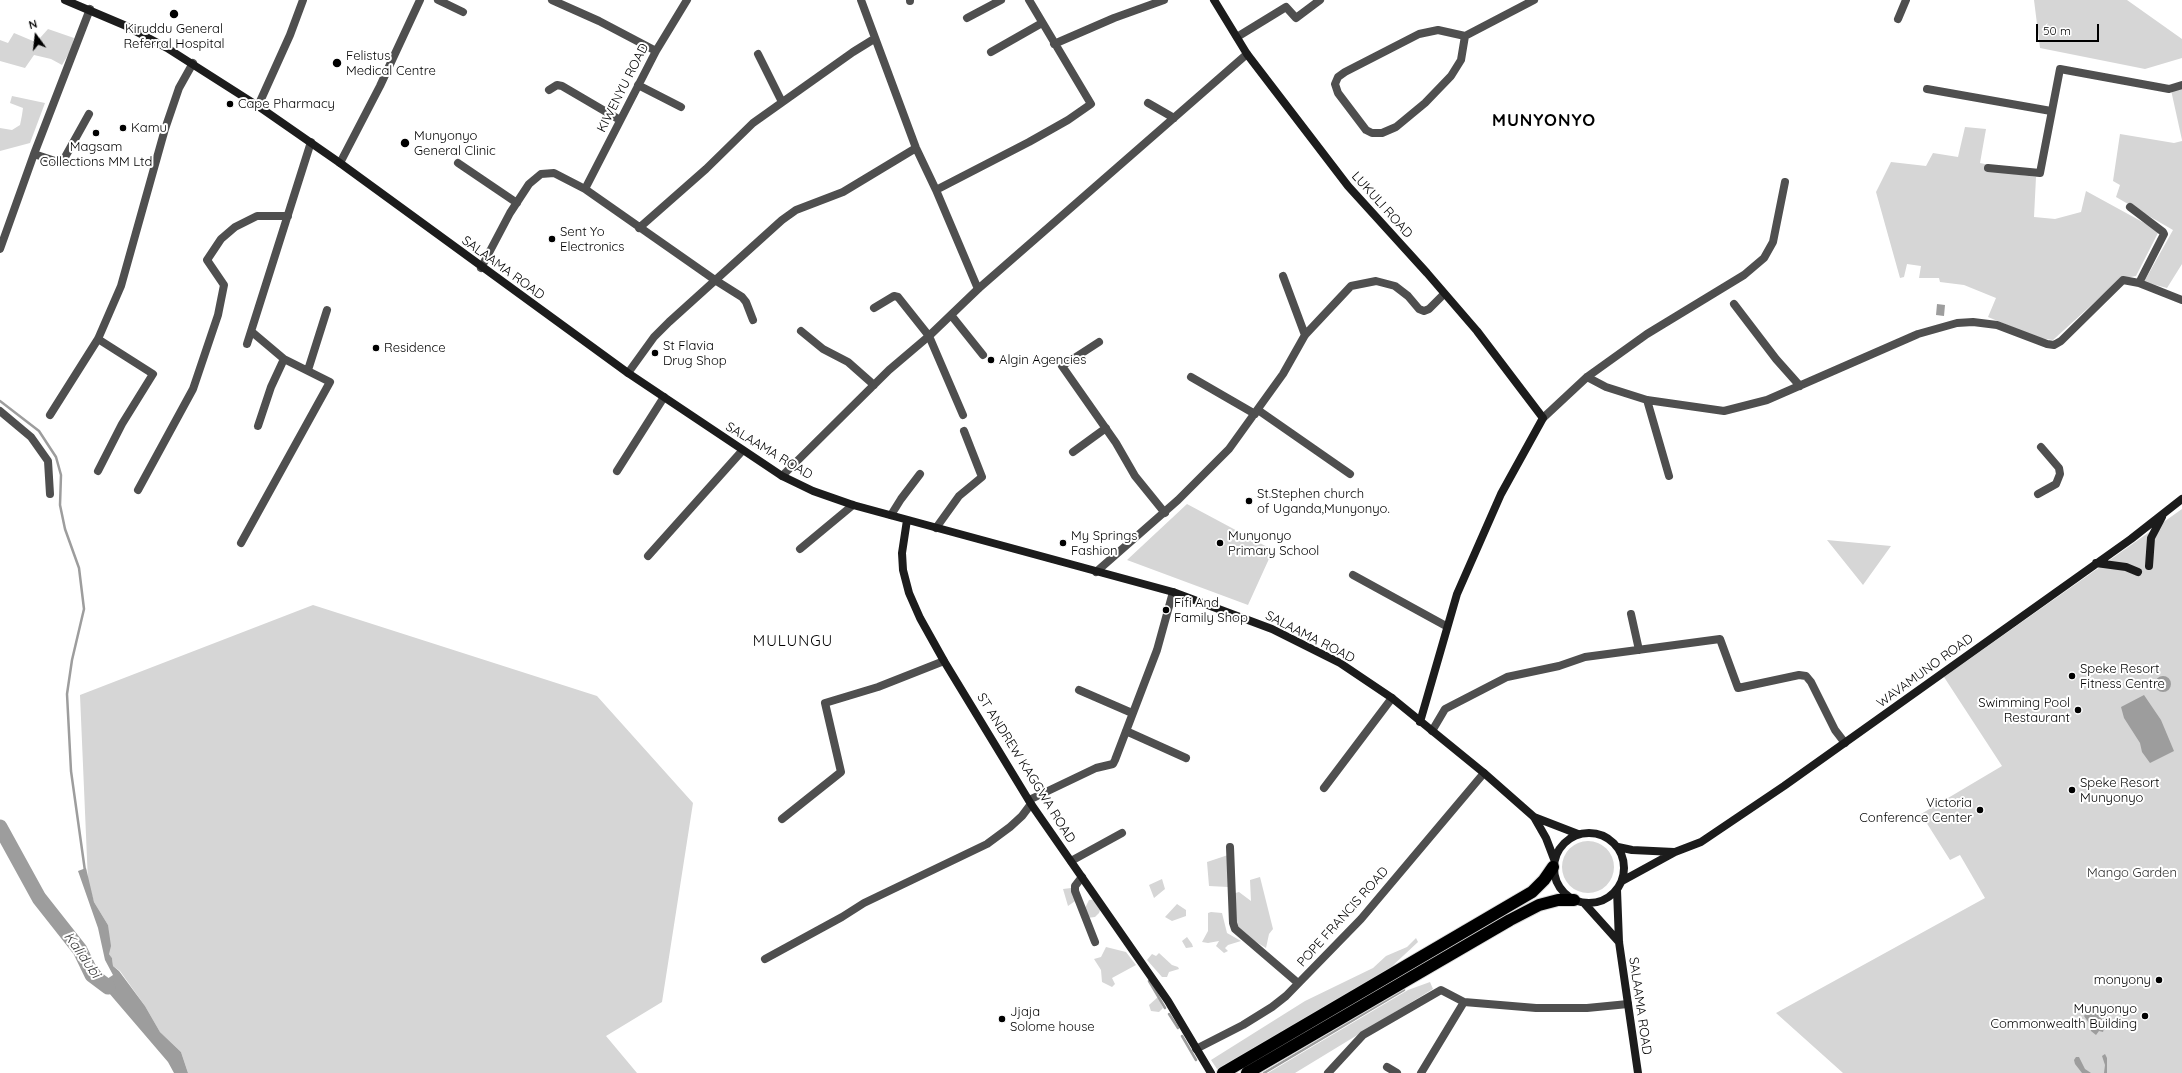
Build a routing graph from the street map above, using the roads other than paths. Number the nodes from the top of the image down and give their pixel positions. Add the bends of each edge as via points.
1 (66, 0) edge
2 (303, 0) edge
3 (420, 0) edge
4 (438, 0) edge
5 (552, 0) edge
6 (687, 0) edge
7 (861, 0) edge
8 (1001, 0) edge
9 (1029, 0) edge
10 (1164, 0) edge
11 (1214, 0) edge
12 (1320, 0) edge
13 (1534, 0) edge
14 (1906, 0) edge
15 (1283, 3) edge
16 (90, 9) junction
17 (463, 12) dead end
18 (967, 18) dead end
19 (1898, 19) dead end
20 (1042, 23) junction
21 (1237, 36) junction
22 (1465, 36) junction
23 (874, 39) junction
24 (1054, 44) junction
25 (656, 51) junction
26 (991, 52) dead end
27 (758, 54) dead end
28 (1247, 54) junction
29 (193, 64) junction
30 (638, 85) junction
31 (2182, 85) edge
32 (1926, 89) dead end
33 (549, 90) dead end
34 (782, 102) junction
35 (1148, 103) dead end
36 (258, 106) junction
37 (681, 107) dead end
38 (2051, 111) junction
39 (89, 114) dead end
40 (1174, 118) junction
41 (620, 120) junction
42 (311, 142) junction
43 (916, 148) junction
44 (34, 154) junction
45 (340, 163) junction
46 (458, 163) dead end
47 (1988, 168) dead end
48 (1785, 182) dead end
49 (585, 189) junction
50 (936, 190) junction
51 (517, 203) junction
52 (2130, 207) dead end
53 (288, 216) junction
54 (640, 228) junction
55 (0, 249) edge
56 (481, 268) junction
57 (1283, 276) dead end
58 (715, 280) junction
59 (2139, 283) junction
60 (978, 289) junction
61 (1444, 294) junction
62 (2182, 300) edge
63 (1734, 304) dead end
64 (874, 308) dead end
65 (327, 310) dead end
66 (951, 315) junction
67 (752, 320) dead end
68 (801, 330) dead end
69 (252, 332) junction
70 (1305, 335) junction
71 (929, 336) junction
72 (98, 339) junction
73 (1099, 342) dead end
74 (247, 344) dead end
75 (983, 355) dead end
76 (284, 359) junction
77 (308, 370) junction
78 (628, 373) junction
79 (1191, 377) dead end
80 (1587, 377) junction
81 (874, 385) junction
82 (1800, 386) junction
83 (664, 397) junction
84 (1647, 400) junction
85 (0, 411) edge
86 (1257, 412) junction
87 (50, 415) dead end
88 (963, 415) dead end
89 (1543, 418) junction
90 (258, 426) dead end
91 (1106, 428) junction
92 (964, 431) dead end
93 (2041, 447) dead end
94 (742, 451) junction
95 (1073, 452) dead end
96 (98, 471) dead end
97 (617, 472) dead end
98 (920, 474) dead end
99 (1350, 474) dead end
100 (782, 476) junction
101 (1669, 476) dead end
102 (138, 490) dead end
103 (50, 494) dead end
104 (2038, 494) dead end
105 (2182, 499) edge
106 (853, 505) junction
107 (1165, 513) junction
108 (891, 515) junction
109 (2164, 515) junction
110 (907, 520) junction
111 (936, 528) junction
112 (241, 543) dead end
113 (800, 549) dead end
114 (648, 556) dead end
115 (2096, 564) junction
116 (2148, 566) dead end
117 (1096, 572) junction
118 (2138, 572) dead end
119 (1353, 575) dead end
120 (1173, 592) junction
121 (1630, 614) dead end
122 (1446, 626) junction
123 (1639, 650) junction
124 (944, 661) junction
125 (1079, 690) dead end
126 (1392, 698) junction
127 (1132, 713) junction
128 (1420, 722) junction
129 (1126, 731) junction
130 (1432, 731) junction
131 (1844, 743) junction
132 (1186, 758) dead end
133 (1484, 773) junction
134 (1324, 788) dead end
135 (1030, 802) junction
136 (1534, 817) junction
137 (782, 819) dead end
138 (1122, 833) dead end
139 (1578, 834) junction
140 (1618, 846) junction
141 (1230, 847) dead end
142 (1675, 852) junction
143 (1071, 861) junction
144 (1554, 863) junction
145 (1082, 877) junction
146 (1622, 881) junction
147 (1617, 890) junction
148 (1579, 901) junction
149 (1095, 942) dead end
150 (1619, 942) junction
151 (765, 959) dead end
152 (1298, 984) junction
153 (1464, 1002) junction
154 (1628, 1004) junction
155 (1196, 1049) junction
156 (1387, 1067) dead end
157 (1211, 1073) edge
158 (1223, 1073) edge
159 (1247, 1073) edge
160 (1328, 1073) edge
161 (1397, 1073) edge
162 (1421, 1073) edge
163 (1638, 1073) edge

1 - 16 main road, SALAAMA ROAD
2 - 36 street
3 - 45 street
4 - 17 street
5 - 25 street
6 - 25 street, KIWENYU ROAD
7 - 23 street
8 - 18 street
9 - 20 street
10 - 24 street
11 - 21 main road, LUKULI ROAD
12 - 15 street via 1296,18
13 - 22 street
14 - 19 street
15 - 21 street
16 - 29 main road, SALAAMA ROAD via 132,29
16 - 44 street
20 - 24 street
20 - 26 street
21 - 28 main road, LUKULI ROAD
22 - 22 street via 1438,30 1419,34 1338,77 1335,84 1338,93 1366,130 1382,133 1396,127 1425,103 1451,76 1461,60
23 - 34 street
23 - 43 street
24 - 50 street via 1091,104 1029,142
25 - 30 street, KIWENYU ROAD
27 - 34 street
28 - 40 street
28 - 61 main road, LUKULI ROAD via 1348,186
29 - 36 main road, SALAAMA ROAD
29 - 72 street via 175,96 128,268
30 - 37 street
30 - 41 street, KIWENYU ROAD
31 - 38 street via 2169,89 2060,69
32 - 38 street
33 - 41 street via 557,85 562,86
34 - 54 street via 742,133
35 - 40 street
36 - 42 main road, SALAAMA ROAD
38 - 47 street via 2040,173
39 - 44 street via 64,159 58,162
40 - 60 street
41 - 49 street, KIWENYU ROAD
42 - 45 main road, SALAAMA ROAD
42 - 53 street
43 - 50 street
43 - 58 street via 843,192 794,211
44 - 55 street
45 - 56 main road, SALAAMA ROAD
46 - 51 street
48 - 80 street via 1773,242 1764,258 1744,275 1647,334
49 - 51 street via 554,173 541,174 529,184
49 - 54 street
50 - 60 street
51 - 56 street
52 - 59 street via 2164,234
53 - 69 street
53 - 102 street via 257,216 235,227 221,239 207,260 224,285 218,315 193,389
54 - 58 street
56 - 78 main road, SALAAMA ROAD
57 - 70 street
58 - 67 street via 742,297
58 - 78 street via 654,338
59 - 62 street
59 - 82 street via 2123,280 2054,345 1996,325 1957,323 1918,334
60 - 66 street
61 - 70 street via 1424,311 1395,286 1376,281 1351,286
61 - 89 main road, LUKULI ROAD
63 - 82 street
64 - 71 street via 894,296 898,297
65 - 77 street
66 - 71 street
66 - 75 street
68 - 81 street via 823,348 848,362
69 - 74 street
69 - 76 street
70 - 86 street
71 - 81 street
71 - 88 street
72 - 87 street
72 - 96 street via 153,374 122,424
73 - 91 street via 1062,366
76 - 77 street
76 - 90 street
77 - 112 street via 330,382
78 - 83 main road, SALAAMA ROAD
79 - 86 street
80 - 84 street via 1606,387
80 - 89 street
81 - 100 street
82 - 84 street via 1767,400 1724,411
83 - 94 main road, SALAAMA ROAD
83 - 97 street
84 - 101 street
85 - 103 street via 32,437 48,461
86 - 99 street
86 - 107 street via 1229,449
89 - 122 main road via 1501,494 1457,594
91 - 95 street
91 - 107 street via 1135,476
92 - 111 street via 982,477 959,496
93 - 104 street via 2059,468 2060,474 2056,484
94 - 100 main road, SALAAMA ROAD
94 - 114 street
98 - 108 street
100 - 106 main road, SALAAMA ROAD via 813,491
105 - 109 main road, WAVAMUNO ROAD
106 - 108 main road, SALAAMA ROAD
106 - 113 street
107 - 117 street
108 - 110 main road, SALAAMA ROAD
109 - 115 main road, WAVAMUNO ROAD
109 - 116 main road via 2151,538
110 - 111 main road, SALAAMA ROAD
110 - 124 main road, ST ANDREW KAGGWA ROAD via 902,553 905,582 913,605
111 - 117 main road, SALAAMA ROAD
115 - 118 main road via 2126,567
115 - 131 main road, WAVAMUNO ROAD
117 - 120 main road, SALAAMA ROAD
119 - 122 street
120 - 126 main road, SALAAMA ROAD via 1242,616 1305,644 1340,663
120 - 127 street via 1157,650
121 - 123 street
122 - 128 main road
123 - 130 street via 1585,657 1559,666 1507,677 1445,709
123 - 131 street via 1720,639 1738,688 1799,675 1806,676
124 - 135 main road, ST ANDREW KAGGWA ROAD
124 - 137 street via 826,704 841,772
125 - 127 street
126 - 128 main road, SALAAMA ROAD
126 - 134 street
127 - 129 street
128 - 130 main road, SALAAMA ROAD
129 - 132 street
129 - 135 street via 1113,764 1096,768
130 - 133 main road, SALAAMA ROAD
131 - 142 main road, WAVAMUNO ROAD via 1701,842
133 - 136 main road, SALAAMA ROAD
133 - 152 street, POPE FRANCIS ROAD via 1361,919
135 - 143 main road, ST ANDREW KAGGWA ROAD
135 - 151 street via 1022,816 987,844 870,899
136 - 139 main road, SALAAMA ROAD
136 - 144 main road, SALAAMA ROAD via 1546,838
138 - 143 street
139 - 140 main road via 1600,834
139 - 144 main road via 1560,846
140 - 142 main road, WAVAMUNO ROAD via 1644,851
140 - 146 main road via 1624,863
141 - 152 street via 1235,929
142 - 146 main road, WAVAMUNO ROAD
143 - 145 main road, ST ANDREW KAGGWA ROAD
144 - 148 main road via 1554,877 1559,887
144 - 158 highway via 1544,880 1532,892
145 - 149 street via 1075,886 1075,891
145 - 155 main road, ST ANDREW KAGGWA ROAD via 1168,1001
146 - 147 main road
147 - 148 main road via 1602,900
147 - 150 main road, SALAAMA ROAD
148 - 150 main road, SALAAMA ROAD
148 - 159 highway via 1558,900 1539,905
150 - 154 main road, SALAAMA ROAD
152 - 155 street, POPE FRANCIS ROAD via 1272,1007
153 - 154 street via 1536,1008 1587,1008
153 - 160 street via 1441,990 1363,1035
153 - 162 street
154 - 163 main road, SALAAMA ROAD
155 - 157 main road, ST ANDREW KAGGWA ROAD
156 - 161 street

